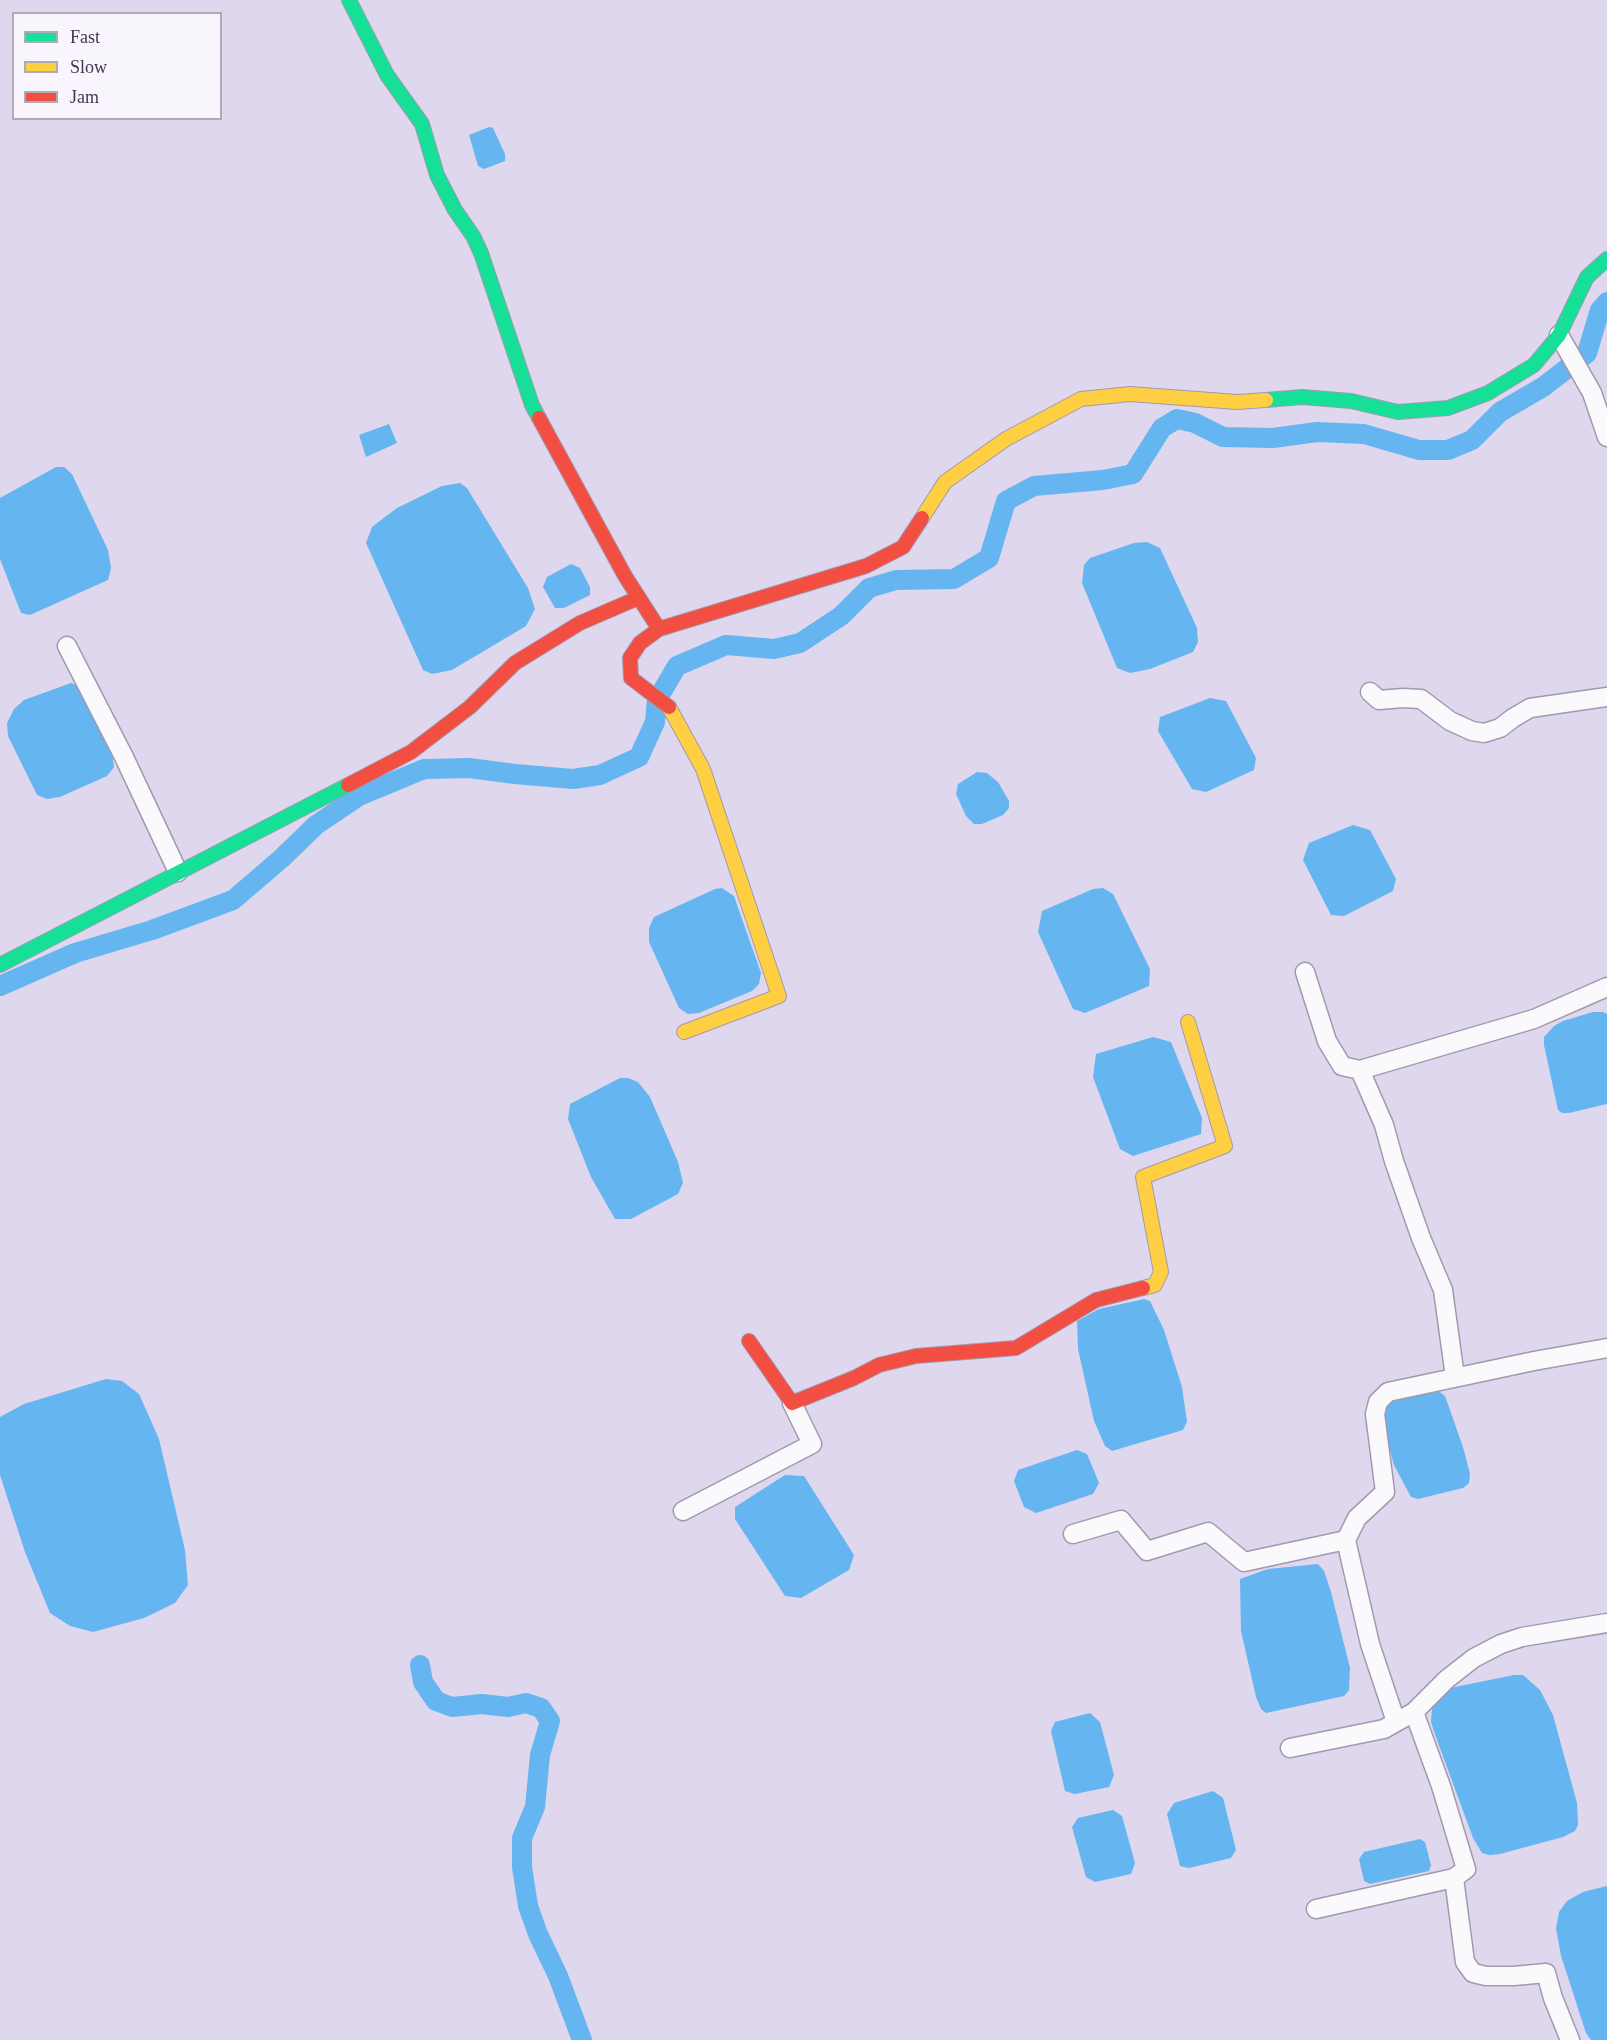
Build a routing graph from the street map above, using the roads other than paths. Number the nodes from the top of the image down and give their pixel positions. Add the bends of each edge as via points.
1 (349, 0) edge
2 (1607, 259) edge
3 (1559, 335) junction
4 (1607, 437) edge
5 (638, 597) junction
6 (659, 629) junction
7 (67, 646) dead end
8 (1370, 692) dead end
9 (1607, 697) edge
10 (178, 872) junction
11 (0, 965) edge
12 (1305, 972) dead end
13 (1607, 987) edge
14 (1188, 1023) dead end
15 (684, 1032) dead end
16 (1360, 1070) junction
17 (749, 1341) dead end
18 (1607, 1348) edge
19 (1455, 1377) junction
20 (792, 1403) junction
21 (683, 1511) dead end
22 (1073, 1534) dead end
23 (1346, 1540) junction
24 (1607, 1623) edge
25 (1414, 1712) junction
26 (1396, 1722) junction
27 (1290, 1748) dead end
28 (1454, 1878) junction
29 (1316, 1910) dead end
30 (1570, 2040) edge

1 - 5 street via 387,75 422,124 437,175 481,253 532,405
2 - 3 street via 1587,278
3 - 4 street via 1592,393
3 - 6 street via 1534,365 1488,393 1448,408 1398,412 1351,401 1302,397 1238,402 1130,394 1082,399 1006,439 945,482 903,547 866,566
5 - 6 street
5 - 10 street via 580,623 514,663 470,707 411,752
6 - 15 street via 640,643 630,658 631,678 670,708 703,770 779,996
7 - 10 street
8 - 9 street via 1378,699 1421,699 1450,721 1484,733 1500,728 1530,708
10 - 11 street
12 - 16 street via 1327,1041 1342,1066
13 - 16 street via 1534,1019
14 - 20 street via 1225,1146 1143,1177 1161,1272 1155,1285 1096,1300 1016,1348 916,1356 879,1365
16 - 19 street via 1384,1125 1421,1238 1443,1290
17 - 20 street
18 - 19 street
19 - 23 street via 1388,1392 1378,1402 1375,1414 1385,1492 1358,1518
20 - 21 street via 812,1444
22 - 23 street via 1121,1520 1147,1551 1208,1532 1244,1562
23 - 26 street via 1370,1644
24 - 25 street via 1501,1644 1447,1679
25 - 26 street
25 - 28 street via 1466,1869
26 - 27 street via 1384,1729
28 - 29 street
28 - 30 street via 1465,1962 1473,1973 1486,1976 1546,1973

